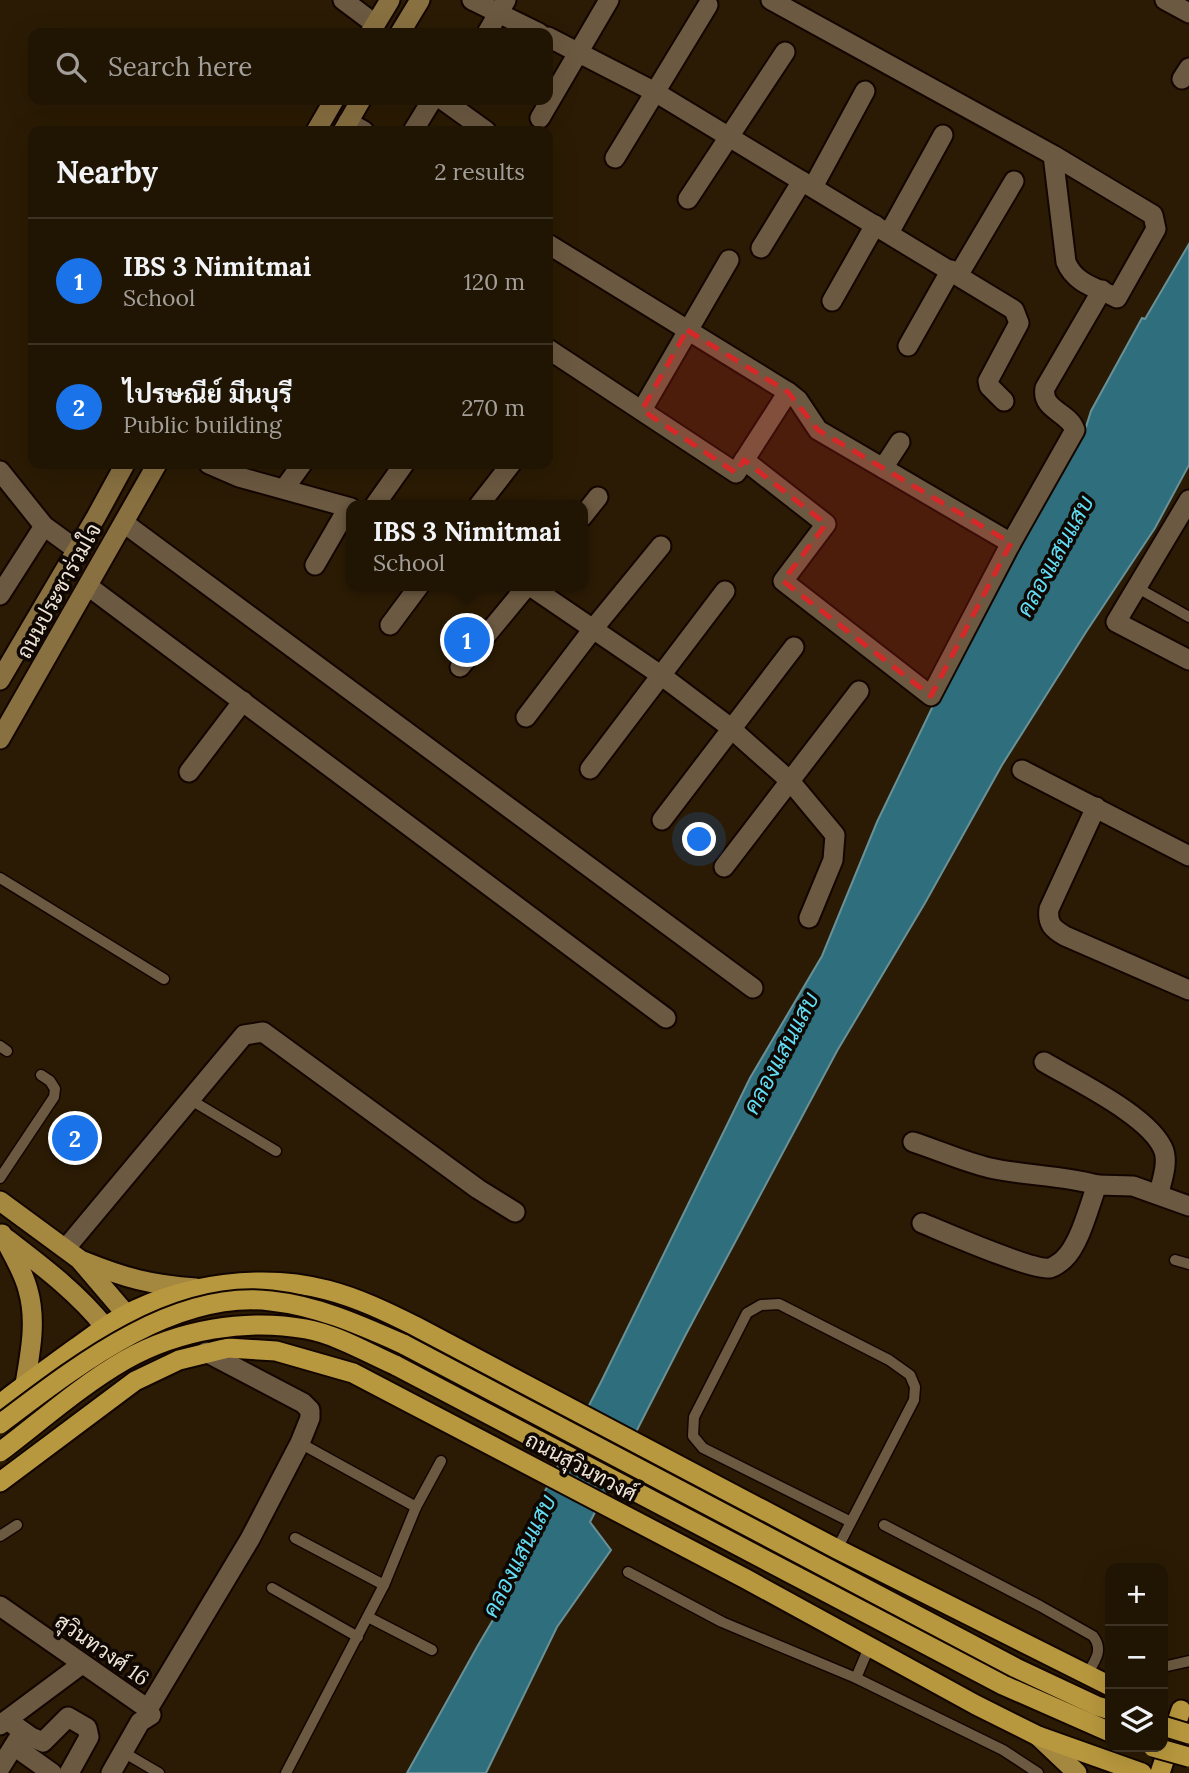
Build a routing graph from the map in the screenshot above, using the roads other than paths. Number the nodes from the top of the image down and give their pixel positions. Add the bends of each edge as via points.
1 (343, 0) edge
2 (390, 0) edge
3 (419, 0) edge
4 (472, 0) edge
5 (610, 0) edge
6 (771, 0) edge
7 (1165, 0) edge
8 (708, 5) dead end
9 (502, 6) edge
10 (1189, 13) edge
11 (372, 28) edge
12 (374, 28) edge
13 (403, 28) edge
14 (490, 28) edge
15 (532, 28) edge
16 (553, 40) edge
17 (785, 52) dead end
18 (578, 53) junction
19 (655, 92) junction
20 (864, 92) dead end
21 (553, 96) edge
22 (331, 105) edge
23 (359, 105) edge
24 (429, 105) edge
25 (450, 105) edge
26 (548, 105) edge
27 (540, 118) dead end
28 (319, 126) edge
29 (353, 126) edge
30 (416, 126) edge
31 (479, 126) edge
32 (943, 135) dead end
33 (728, 136) junction
34 (1053, 155) junction
35 (615, 158) dead end
36 (1014, 181) dead end
37 (807, 184) junction
38 (688, 200) dead end
39 (882, 229) junction
40 (553, 247) edge
41 (761, 248) dead end
42 (729, 260) dead end
43 (955, 272) junction
44 (1102, 290) junction
45 (832, 302) dead end
46 (687, 330) junction
47 (908, 346) dead end
48 (553, 352) edge
49 (788, 392) junction
50 (1004, 401) dead end
51 (642, 410) junction
52 (900, 442) dead end
53 (744, 460) junction
54 (883, 468) junction
55 (122, 469) edge
56 (155, 469) edge
57 (221, 469) edge
58 (298, 469) edge
59 (400, 469) edge
60 (508, 469) edge
61 (0, 471) edge
62 (284, 489) junction
63 (598, 497) dead end
64 (379, 500) edge
65 (483, 500) edge
66 (1189, 500) edge
67 (346, 507) edge
68 (588, 510) edge
69 (346, 515) edge
70 (124, 523) junction
71 (44, 526) junction
72 (1011, 543) junction
73 (661, 546) dead end
74 (77, 550) junction
75 (315, 565) dead end
76 (88, 586) junction
77 (1136, 587) junction
78 (415, 591) edge
79 (525, 591) edge
80 (536, 591) edge
81 (725, 591) dead end
82 (0, 595) edge
83 (1189, 617) edge
84 (390, 625) dead end
85 (593, 629) junction
86 (794, 647) dead end
87 (1189, 660) edge
88 (460, 667) dead end
89 (662, 676) junction
90 (0, 680) edge
91 (859, 691) dead end
92 (243, 701) junction
93 (526, 717) dead end
94 (732, 730) junction
95 (0, 739) edge
96 (590, 769) dead end
97 (1022, 770) dead end
98 (190, 772) dead end
99 (789, 781) junction
100 (1096, 807) junction
101 (662, 820) dead end
102 (1189, 856) edge
103 (724, 867) dead end
104 (0, 878) edge
105 (808, 918) dead end
106 (164, 979) dead end
107 (753, 988) dead end
108 (1189, 990) edge
109 (666, 1018) dead end
110 (1044, 1062) dead end
111 (41, 1075) dead end
112 (191, 1100) junction
113 (913, 1142) dead end
114 (276, 1151) dead end
115 (0, 1178) edge
116 (1097, 1185) junction
117 (1159, 1194) junction
118 (0, 1201) edge
119 (1189, 1206) edge
120 (515, 1212) dead end
121 (922, 1223) dead end
122 (1, 1234) edge
123 (73, 1254) junction
124 (1175, 1260) dead end
125 (1189, 1264) edge
126 (205, 1289) junction
127 (126, 1314) junction
128 (105, 1327) junction
129 (206, 1352) junction
130 (158, 1368) junction
131 (135, 1381) junction
132 (25, 1384) junction
133 (0, 1404) edge
134 (0, 1424) edge
135 (300, 1443) junction
136 (0, 1452) edge
137 (441, 1461) dead end
138 (0, 1482) edge
139 (416, 1507) junction
140 (851, 1522) junction
141 (17, 1525) dead end
142 (884, 1525) dead end
143 (0, 1536) edge
144 (295, 1538) dead end
145 (837, 1549) junction
146 (628, 1572) dead end
147 (384, 1585) junction
148 (272, 1588) dead end
149 (0, 1606) edge
150 (368, 1617) junction
151 (358, 1637) junction
152 (870, 1646) junction
153 (432, 1650) dead end
154 (1189, 1661) edge
155 (82, 1664) junction
156 (1168, 1666) edge
157 (1087, 1674) junction
158 (856, 1678) junction
159 (1105, 1683) edge
160 (1105, 1708) edge
161 (148, 1709) junction
162 (1177, 1709) edge
163 (3, 1722) edge
164 (1168, 1728) edge
165 (1105, 1730) edge
166 (1189, 1734) edge
167 (1038, 1736) junction
168 (18, 1739) junction
169 (1168, 1751) edge
170 (123, 1752) junction
171 (1189, 1757) edge
172 (0, 1768) edge
173 (52, 1773) edge
174 (69, 1773) edge
175 (111, 1773) edge
176 (159, 1773) edge
177 (286, 1773) edge
178 (1038, 1773) edge
179 (1077, 1773) edge
180 (1142, 1773) edge
181 (1160, 1773) edge

1 - 11 street
2 - 12 main road
3 - 13 main road
4 - 9 street
5 - 18 street
6 - 34 street
7 - 10 street
8 - 19 street
9 - 14 street
9 - 15 street
16 - 18 street
17 - 33 street
18 - 19 street
18 - 21 street
19 - 33 street
19 - 35 street
20 - 37 street
22 - 28 main road
23 - 29 main road
24 - 30 street
25 - 31 street
26 - 27 street
32 - 39 street
33 - 37 street
33 - 38 street
34 - 44 street via 1066,262 1080,281
34 - 44 street via 1153,215 1156,222 1117,298
36 - 43 street
37 - 39 street
37 - 41 street
39 - 43 street
39 - 45 street
40 - 46 street
42 - 46 street
43 - 47 street
43 - 50 street via 1018,316 1019,323 988,381
44 - 72 street via 1043,396 1075,430
46 - 49 street
46 - 51 street
48 - 51 street
49 - 53 street
49 - 54 street via 818,430
51 - 53 street via 736,473
52 - 54 street
53 - 72 street via 826,524 783,581 931,696
54 - 72 street
55 - 74 main road, ถนนประชาร่วมใจ
56 - 70 main road, ถนนประชาร่วมใจ
57 - 62 street
58 - 62 street
59 - 64 street
60 - 65 street
61 - 71 street
62 - 67 street
63 - 68 street
66 - 77 street
69 - 75 street
70 - 76 main road, ถนนประชาร่วมใจ
70 - 107 street
71 - 74 street
71 - 82 street
73 - 85 street
74 - 90 main road, ถนนประชาร่วมใจ
76 - 92 street
76 - 95 main road, ถนนประชาร่วมใจ
77 - 83 lane
77 - 87 street via 1116,622
78 - 84 street
79 - 88 street
80 - 85 street
81 - 89 street
85 - 89 street
85 - 93 street
86 - 94 street
89 - 94 street
89 - 96 street
91 - 99 street
92 - 98 street
92 - 109 street
94 - 99 street
94 - 101 street
97 - 100 street
99 - 103 street
99 - 105 street via 835,835 833,860
100 - 102 street
100 - 108 street via 1048,919 1065,936
104 - 106 lane
110 - 117 street via 1133,1115 1153,1133 1166,1161
111 - 115 lane via 55,1089 54,1097
112 - 114 lane
112 - 120 street via 244,1035 262,1032
112 - 123 street
113 - 116 street via 990,1168
116 - 117 street via 1133,1185
116 - 121 street via 1075,1244 1051,1268 1008,1257
117 - 119 street
118 - 123 main road
122 - 128 main road via 62,1282
122 - 132 main road via 32,1305
123 - 126 main road via 135,1281
123 - 127 main road
124 - 125 lane
126 - 127 highway via 174,1295
126 - 145 highway via 267,1282 325,1289 376,1307
127 - 128 highway
127 - 130 highway
128 - 131 highway
128 - 132 highway
129 - 130 highway, ถนนสุวินทวงศ์
129 - 135 street via 303,1403 310,1418
129 - 152 highway, ถนนสุวินทวงศ์ via 240,1348 276,1351 353,1373
130 - 131 highway, ถนนสุวินทวงศ์
131 - 138 highway, ถนนสุวินทวงศ์
132 - 133 highway
134 - 160 highway, ถนนสุวินทวงศ์, bridge via 143,1327 188,1310 230,1301 269,1300 313,1308 403,1344 1016,1668
135 - 139 lane
135 - 161 street via 250,1539
136 - 165 highway, ถนนสุวินทวงศ์, bridge via 80,1390 160,1344 231,1326 308,1329 395,1365 1003,1685
137 - 139 lane
139 - 147 lane
140 - 140 lane via 914,1400 915,1387 910,1375 889,1360 779,1304 761,1305 747,1313 734,1335 694,1417 692,1436 703,1448
140 - 145 lane
141 - 143 lane
142 - 157 lane via 1093,1636 1099,1653
144 - 147 lane
145 - 157 highway
146 - 158 lane via 722,1622
147 - 150 lane
148 - 151 lane
149 - 155 street, สุวินทวงศ์ 16
150 - 151 lane
150 - 153 lane
151 - 177 lane
152 - 158 lane
152 - 167 highway, ถนนสุวินทวงศ์
154 - 156 lane
155 - 161 street, สุวินทวงศ์ 16
155 - 163 street
157 - 159 highway
158 - 178 lane
161 - 170 street, สุวินทวงศ์ 16 via 151,1714 140,1722
162 - 181 highway
163 - 168 street
164 - 166 highway, bridge
167 - 179 main road
167 - 180 highway, ถนนสุวินทวงศ์
168 - 172 street
168 - 173 street
168 - 174 street via 43,1742 68,1717 87,1728 89,1737
169 - 171 highway, bridge
170 - 175 street, สุวินทวงศ์ 16
170 - 176 lane

